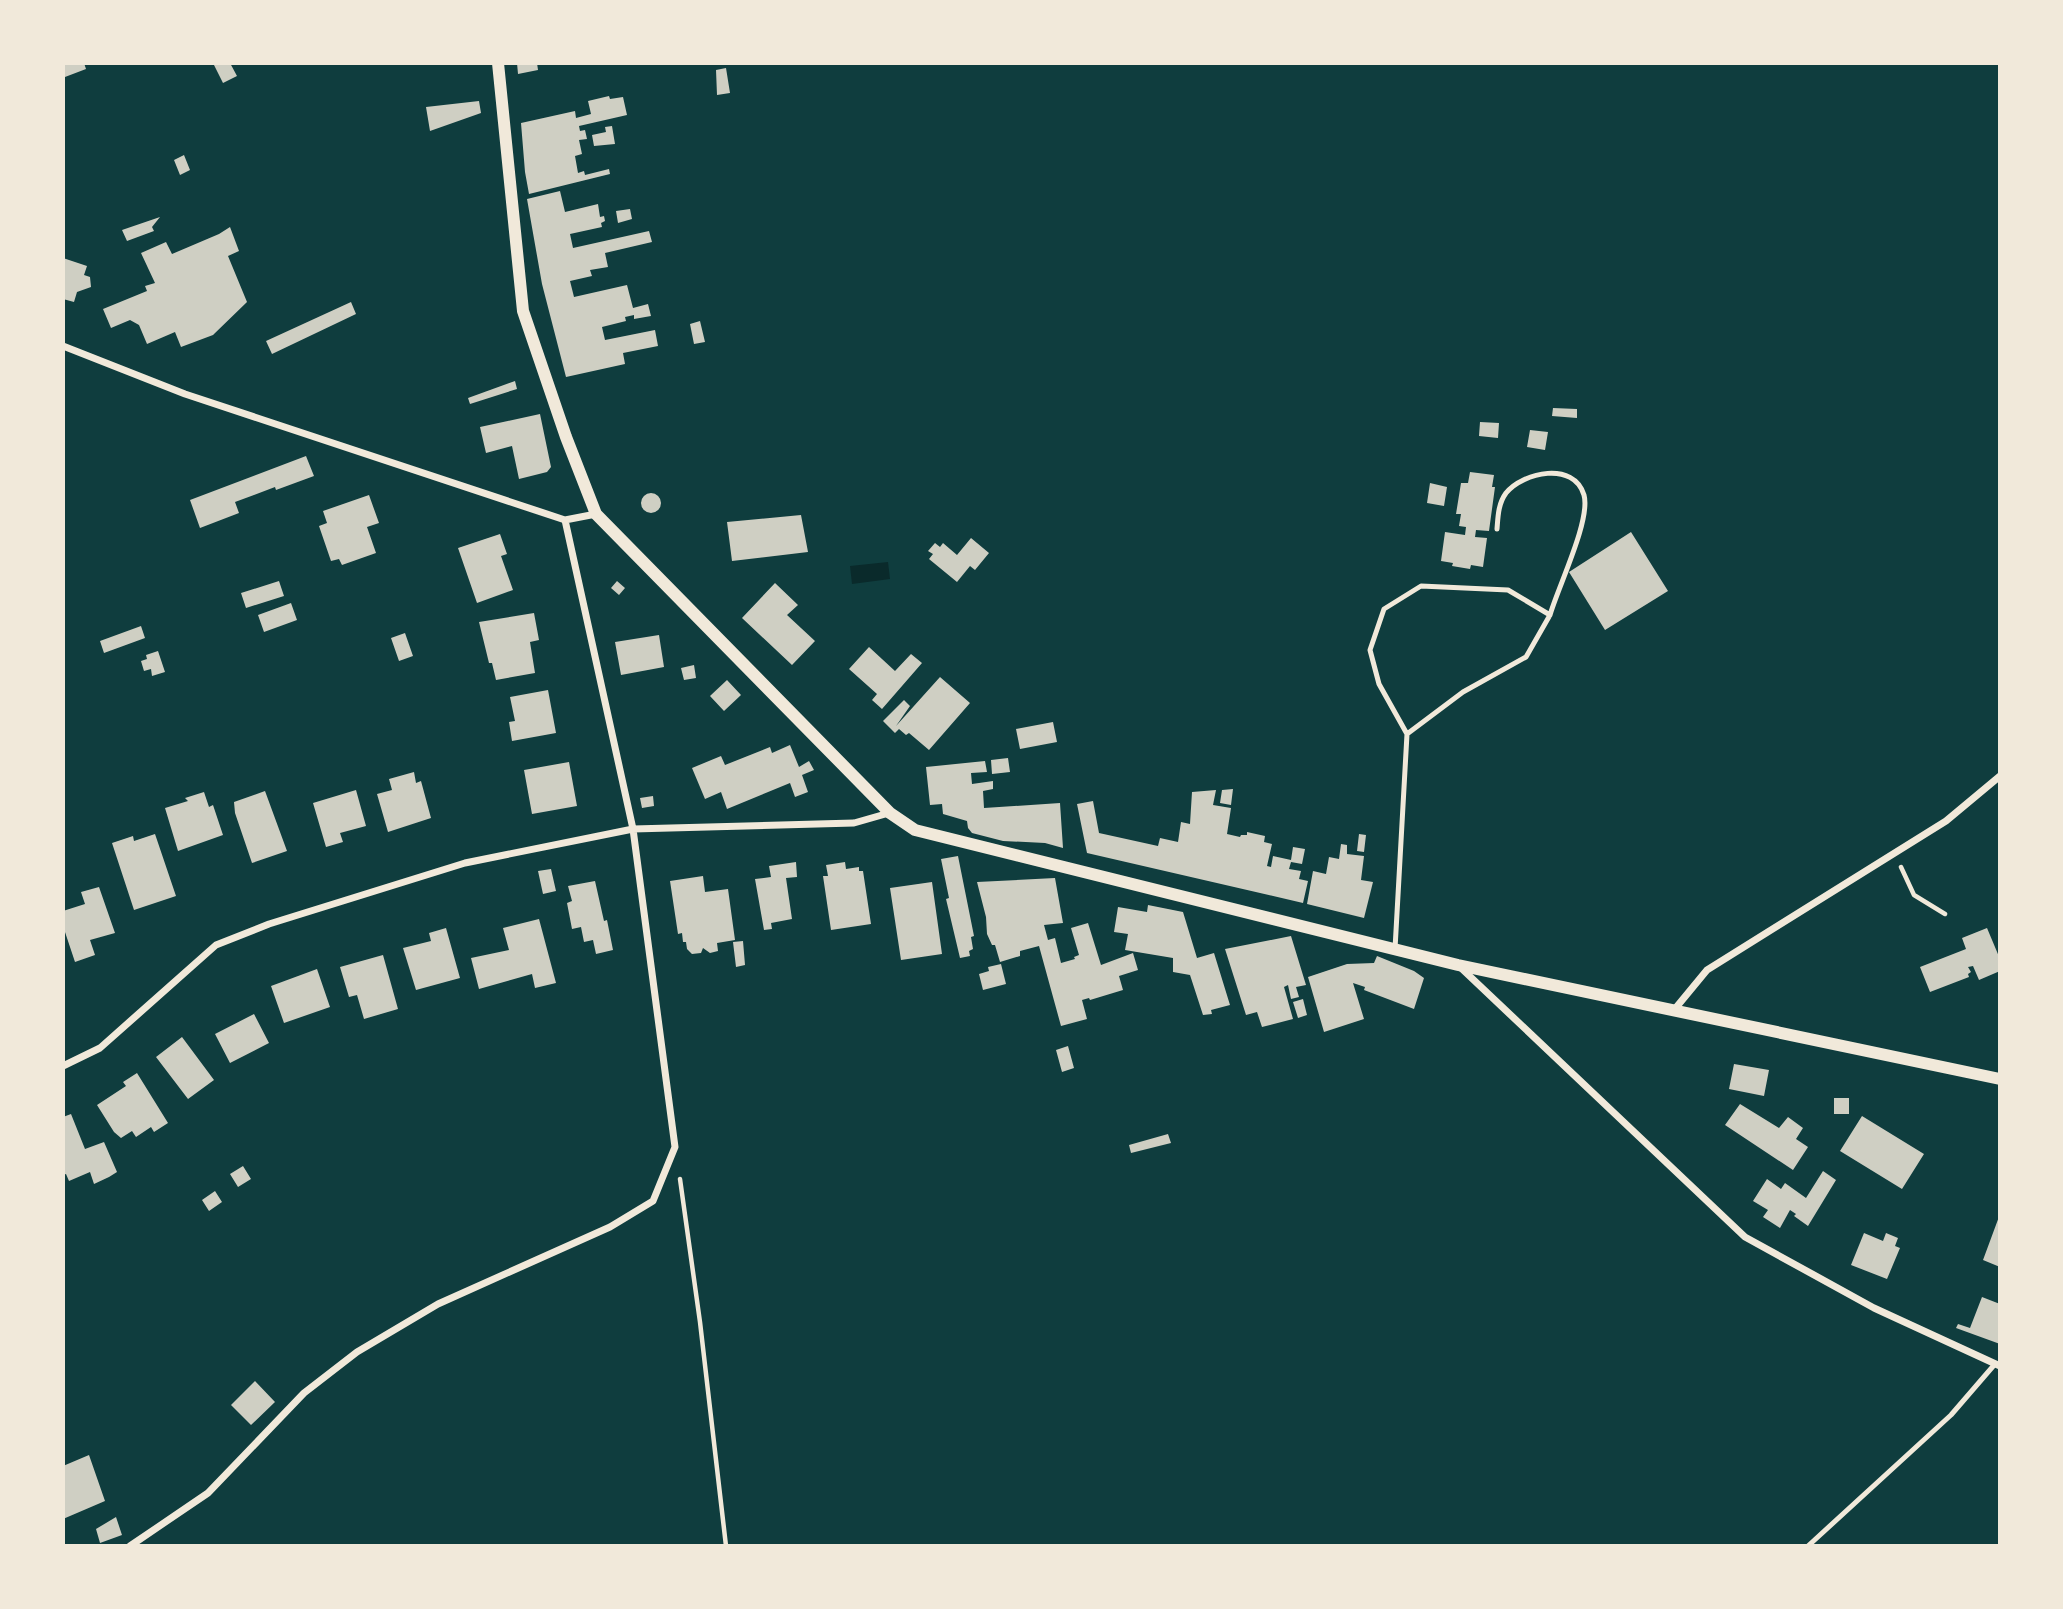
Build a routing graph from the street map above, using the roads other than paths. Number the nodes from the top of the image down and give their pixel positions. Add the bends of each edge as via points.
1 (498, 63) edge
2 (63, 346) edge
3 (596, 514) junction
4 (565, 520) junction
5 (1496, 529) dead end
6 (1550, 615) junction
7 (1407, 734) junction
8 (2000, 776) edge
9 (890, 813) junction
10 (633, 829) junction
11 (1395, 949) junction
12 (1458, 965) junction
13 (1674, 1010) junction
14 (63, 1066) edge
15 (2000, 1079) edge
16 (1997, 1365) edge
17 (130, 1546) edge
18 (1808, 1546) edge

1 - 3 street via 523,311
2 - 4 street via 185,394
3 - 4 street
3 - 9 street
4 - 10 street
5 - 6 lane via 1499,507 1518,483 1541,473 1562,474 1577,483 1584,495 1583,517
6 - 7 lane via 1526,657 1463,692
6 - 7 lane via 1508,590 1421,586 1384,610 1370,650 1379,684
7 - 11 lane
8 - 13 street via 1946,821 1707,970
9 - 10 street via 854,823
9 - 11 street via 915,830
10 - 14 street via 465,863 216,945 100,1048
10 - 17 street via 675,1147 653,1201 610,1227 438,1304 357,1352 304,1393 208,1493
11 - 12 street
12 - 13 street
12 - 16 street via 1745,1237 1874,1308
13 - 15 street
16 - 18 lane via 1951,1415

